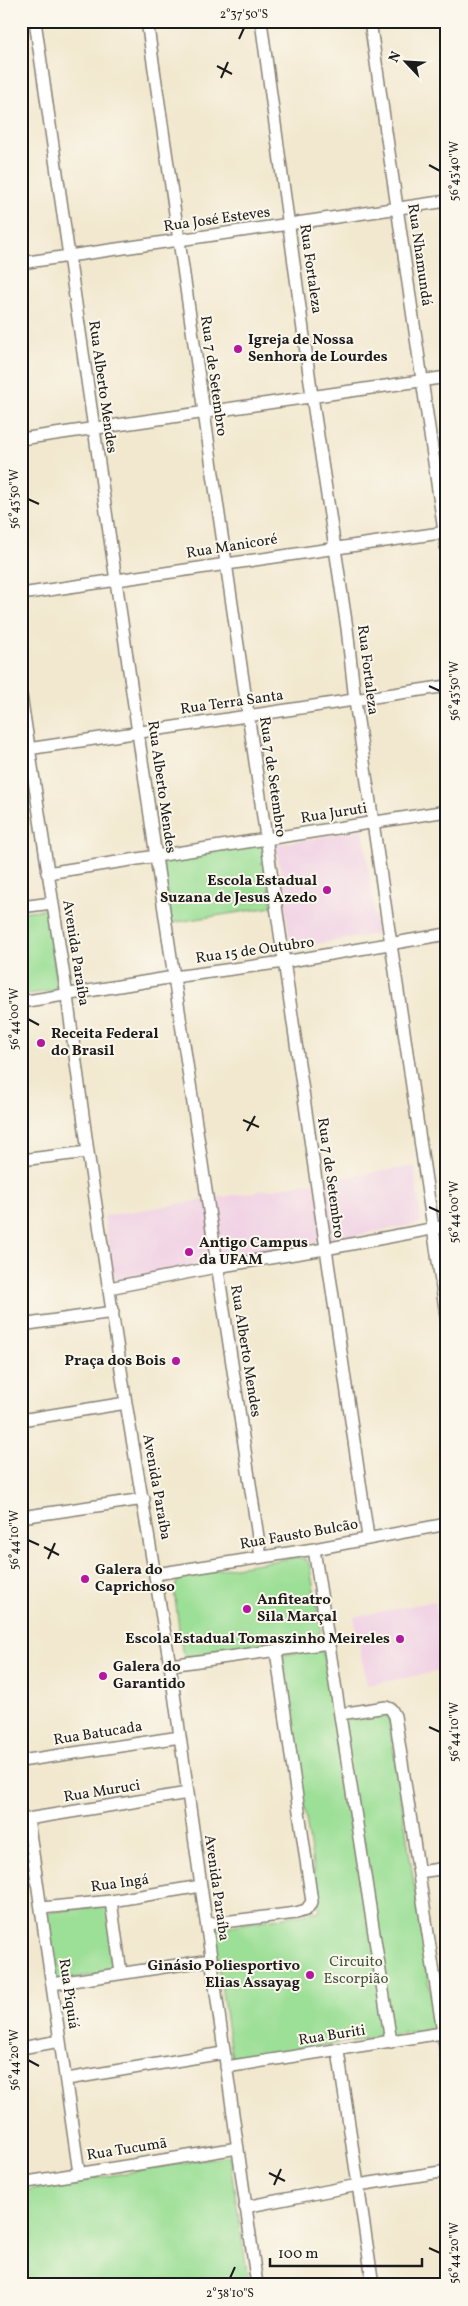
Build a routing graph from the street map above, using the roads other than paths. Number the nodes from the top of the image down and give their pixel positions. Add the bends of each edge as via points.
1 (35, 21) edge
2 (147, 21) edge
3 (261, 21) edge
4 (370, 21) edge
5 (447, 201) edge
6 (397, 208) junction
7 (288, 225) junction
8 (178, 241) junction
9 (68, 257) junction
10 (21, 263) edge
11 (447, 377) edge
12 (422, 381) junction
13 (312, 396) junction
14 (203, 414) junction
15 (94, 430) junction
16 (21, 439) edge
17 (445, 532) edge
18 (334, 547) junction
19 (447, 552) edge
20 (226, 563) junction
21 (115, 580) junction
22 (21, 594) edge
23 (447, 686) edge
24 (21, 695) edge
25 (355, 701) junction
26 (248, 716) junction
27 (138, 731) junction
28 (26, 750) edge
29 (447, 811) edge
30 (373, 823) junction
31 (266, 839) junction
32 (156, 857) junction
33 (47, 873) junction
34 (52, 903) junction
35 (21, 907) edge
36 (447, 934) edge
37 (390, 945) junction
38 (284, 962) junction
39 (174, 977) junction
40 (67, 996) junction
41 (21, 1002) edge
42 (88, 1152) junction
43 (21, 1160) edge
44 (447, 1226) edge
45 (433, 1228) junction
46 (325, 1249) junction
47 (216, 1266) junction
48 (110, 1288) junction
49 (113, 1312) junction
50 (447, 1322) edge
51 (21, 1325) edge
52 (126, 1403) junction
53 (21, 1420) edge
54 (144, 1499) junction
55 (21, 1517) edge
56 (447, 1524) edge
57 (368, 1537) junction
58 (314, 1549) junction
59 (261, 1557) junction
60 (156, 1574) junction
61 (329, 1643) junction
62 (276, 1651) junction
63 (170, 1665) junction
64 (340, 1714) junction
65 (180, 1737) junction
66 (21, 1761) edge
67 (188, 1793) junction
68 (25, 1819) edge
69 (447, 1868) edge
70 (419, 1872) junction
71 (201, 1886) junction
72 (111, 1901) junction
73 (42, 1908) junction
74 (207, 1924) junction
75 (211, 1960) junction
76 (121, 1973) junction
77 (52, 1984) junction
78 (442, 2033) junction
79 (60, 2041) junction
80 (391, 2042) junction
81 (21, 2048) edge
82 (338, 2051) junction
83 (223, 2053) junction
84 (447, 2059) edge
85 (226, 2067) junction
86 (67, 2079) junction
87 (238, 2148) junction
88 (447, 2171) edge
89 (79, 2173) junction
90 (21, 2183) edge
91 (358, 2185) junction
92 (246, 2207) junction
93 (257, 2285) edge
94 (373, 2285) edge

1 - 9 street, Rua Alberto Mendes
2 - 8 street, Rua 7 de Setembro
3 - 7 street, Rua Fortaleza
4 - 6 street, Rua Nhamundá
5 - 6 street, Rua José Esteves
6 - 7 street, Rua José Esteves
6 - 12 street, Rua Nhamundá
7 - 8 street, Rua José Esteves
7 - 13 street, Rua Fortaleza
8 - 9 street, Rua José Esteves
8 - 14 street, Rua 7 de Setembro
9 - 10 street, Rua José Esteves
9 - 15 street, Rua Alberto Mendes
11 - 12 street
12 - 13 street
12 - 17 street, Rua Nhamundá
13 - 14 street
13 - 18 street, Rua Fortaleza
14 - 15 street
14 - 20 street, Rua 7 de Setembro
15 - 16 street
15 - 21 street, Rua Alberto Mendes
17 - 18 street, Rua Manicoré
17 - 19 street, Rua Nhamundá
18 - 20 street, Rua Manicoré
18 - 25 street, Rua Fortaleza
20 - 21 street, Rua Manicoré
20 - 26 street, Rua 7 de Setembro
21 - 22 street, Rua Manicoré
21 - 27 street, Rua Alberto Mendes
23 - 25 street, Rua Terra Santa
24 - 28 street, Avenida Paraíba
25 - 26 street, Rua Terra Santa
25 - 30 street, Rua Fortaleza
26 - 27 street, Rua Terra Santa
26 - 31 street, Rua 7 de Setembro
27 - 28 street, Rua Terra Santa
27 - 32 street, Rua Alberto Mendes
28 - 33 street, Avenida Paraíba
29 - 30 street, Rua Juruti
30 - 31 street, Rua Juruti
30 - 37 street, Rua Fortaleza
31 - 32 street, Rua Juruti
31 - 38 street, Rua 7 de Setembro
32 - 33 street, Rua Juruti
32 - 39 street, Rua Alberto Mendes
33 - 34 street, Avenida Paraíba
34 - 35 street
34 - 40 street, Avenida Paraíba
36 - 37 street, Rua 15 de Outubro
37 - 38 street, Rua 15 de Outubro
37 - 45 street, Rua Fortaleza
38 - 39 street, Rua 15 de Outubro
38 - 46 street, Rua 7 de Setembro
39 - 40 street, Rua 15 de Outubro
39 - 47 street, Rua Alberto Mendes
40 - 41 street, Rua 15 de Outubro
40 - 42 street, Avenida Paraíba
42 - 43 street
42 - 48 street, Avenida Paraíba
44 - 45 street
45 - 46 street
45 - 50 street, Rua Fortaleza
46 - 47 street
46 - 57 street, Rua 7 de Setembro
47 - 48 street
47 - 59 street, Rua Alberto Mendes
48 - 49 street, Avenida Paraíba
49 - 51 street
49 - 52 street, Avenida Paraíba
52 - 53 street
52 - 54 street, Avenida Paraíba
54 - 55 street
54 - 60 street, Avenida Paraíba
56 - 57 street, Rua Fausto Bulcão
57 - 58 street, Rua Fausto Bulcão
58 - 59 street, Rua Fausto Bulcão
58 - 61 street
59 - 60 street, Rua Fausto Bulcão
60 - 63 street, Avenida Paraíba
61 - 62 street
61 - 64 street
62 - 63 street
62 - 74 street via 312,1902 306,1910 296,1913
63 - 65 street, Avenida Paraíba
64 - 70 street via 386,1707 393,1711
64 - 80 street
65 - 66 street, Rua Batucada
65 - 67 street, Avenida Paraíba
67 - 68 street, Rua Muruci
67 - 71 street, Avenida Paraíba
68 - 73 street, Rua Piquiá
69 - 70 street
70 - 78 street
71 - 72 street, Rua Ingá
71 - 74 street, Avenida Paraíba
72 - 73 street, Rua Ingá
72 - 76 street
73 - 77 street, Rua Piquiá
74 - 75 street, Avenida Paraíba
75 - 76 street
75 - 83 street, Avenida Paraíba
76 - 77 street
77 - 79 street, Rua Piquiá
78 - 80 street, Rua Buriti
78 - 84 street
79 - 81 street
79 - 86 street, Rua Piquiá
80 - 82 street, Rua Buriti
82 - 85 street, Rua Buriti
82 - 91 street
83 - 85 street, Avenida Paraíba
83 - 86 street
85 - 87 street, Avenida Paraíba
86 - 89 street, Rua Piquiá
87 - 89 street, Rua Tucumã
87 - 92 street, Avenida Paraíba
88 - 91 street
89 - 90 street, Rua Tucumã
91 - 92 street
91 - 94 street
92 - 93 street, Avenida Paraíba

